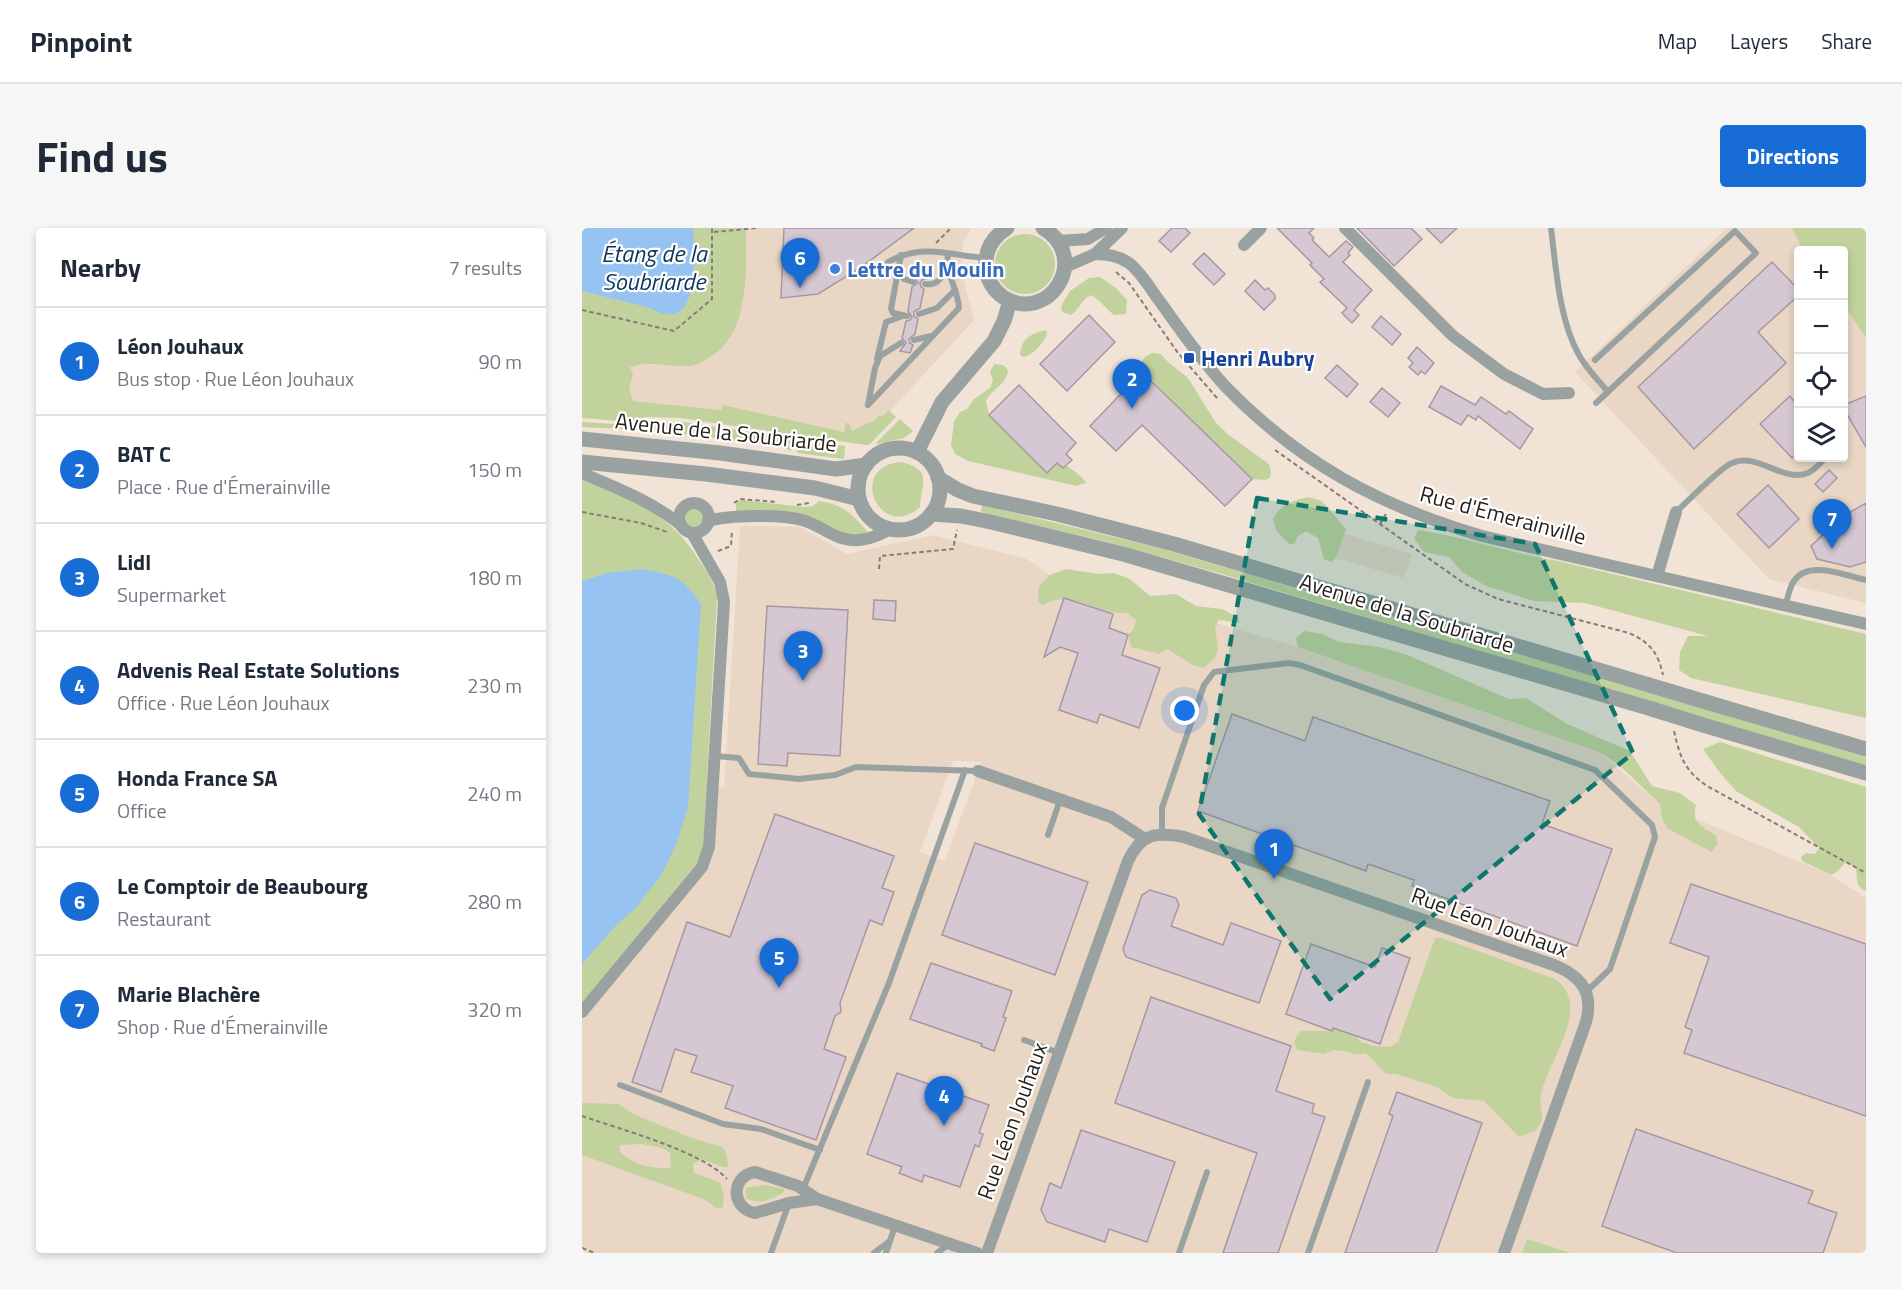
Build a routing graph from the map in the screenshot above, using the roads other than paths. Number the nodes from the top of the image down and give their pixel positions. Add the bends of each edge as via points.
1 (1007, 228) edge
2 (1043, 228) edge
3 (1122, 228) edge
4 (1261, 228) edge
5 (1345, 228) edge
6 (1551, 228) edge
7 (1108, 231) edge
8 (1058, 241) junction
9 (1244, 245) dead end
10 (948, 254) junction
11 (1095, 254) junction
12 (901, 255) junction
13 (1116, 257) junction
14 (986, 258) junction
15 (888, 262) dead end
16 (946, 264) junction
17 (1065, 267) junction
18 (897, 272) junction
19 (914, 282) dead end
20 (925, 284) dead end
21 (955, 290) junction
22 (1010, 301) junction
23 (919, 314) dead end
24 (933, 335) junction
25 (914, 340) dead end
26 (901, 343) dead end
27 (1595, 360) dead end
28 (875, 368) junction
29 (1608, 392) junction
30 (1569, 393) dead end
31 (1596, 403) dead end
32 (582, 439) edge
33 (917, 452) junction
34 (582, 462) edge
35 (1821, 462) edge
36 (866, 465) junction
37 (582, 473) edge
38 (938, 478) junction
39 (859, 499) junction
40 (1676, 512) joint
41 (932, 514) junction
42 (708, 521) junction
43 (681, 525) junction
44 (890, 529) junction
45 (692, 533) junction
46 (1657, 576) junction
47 (1866, 580) edge
48 (1786, 604) junction
49 (1866, 624) edge
50 (1866, 749) edge
51 (715, 756) junction
52 (965, 770) junction
53 (978, 771) joint
54 (1866, 773) edge
55 (1060, 799) junction
56 (1162, 833) junction
57 (1048, 835) dead end
58 (1145, 838) junction
59 (1586, 992) junction
60 (582, 1012) edge
61 (1024, 1040) dead end
62 (1059, 1053) junction
63 (1368, 1082) dead end
64 (620, 1085) dead end
65 (820, 1150) junction
66 (1207, 1172) dead end
67 (803, 1189) junction
68 (817, 1199) junction
69 (789, 1203) junction
70 (895, 1226) junction
71 (890, 1240) junction
72 (948, 1245) junction
73 (771, 1253) edge
74 (874, 1253) edge
75 (886, 1253) edge
76 (937, 1253) edge
77 (977, 1253) edge
78 (987, 1253) edge
79 (1179, 1253) edge
80 (1308, 1253) edge
81 (1504, 1253) edge

1 - 14 street via 996,236
2 - 8 street
3 - 7 street
4 - 9 street
5 - 30 street via 1453,336 1504,374 1543,394
6 - 29 lane via 1567,324 1579,355
7 - 8 street via 1088,239
7 - 11 street
7 - 13 street
8 - 17 street
10 - 12 lane via 914,251
10 - 14 lane
10 - 16 lane
11 - 13 street, Rue d'Émerainville
11 - 17 street
12 - 15 lane
12 - 18 lane
13 - 46 street, Rue d'Émerainville via 1136,269 1224,385 1281,437 1356,488 1452,527
14 - 22 street via 990,283
16 - 20 lane via 945,273 936,283
16 - 21 lane
17 - 22 street via 1058,287 1048,296 1023,304
18 - 19 lane
18 - 28 lane via 891,309 907,316 886,322
21 - 23 lane via 937,308
21 - 24 lane via 959,308
22 - 33 street via 994,341 942,402
24 - 25 lane
24 - 28 lane via 868,405
26 - 28 lane via 880,356
27 - 29 lane via 1735,231 1756,253
29 - 31 lane
32 - 36 street, Avenue de la Soubriarde via 836,469
33 - 36 street via 894,448 873,457
33 - 38 street via 930,463
34 - 39 street, Avenue de la Soubriarde via 804,487
35 - 40 lane via 1809,472 1798,474 1755,461 1730,463
36 - 39 street via 860,476
37 - 43 street via 637,497
38 - 41 street via 939,497
38 - 50 street, Avenue de la Soubriarde, bridge via 973,496 1174,544
39 - 44 street via 874,521
40 - 46 street
41 - 44 street via 913,527
41 - 54 street, Avenue de la Soubriarde, bridge via 991,522 1122,554
42 - 43 street via 705,507 691,503 680,511
42 - 44 street via 732,517 793,518 850,540 870,538
42 - 45 street via 704,529
43 - 45 street
45 - 51 street via 720,582 724,603
46 - 48 street, Rue d'Émerainville
47 - 48 lane via 1819,569 1806,571 1794,580
48 - 49 street, Rue d'Émerainville
51 - 52 lane via 739,758 749,774 799,779 835,775 856,767
51 - 60 street via 709,847 702,867
52 - 53 lane
52 - 65 lane via 889,983
53 - 55 street
55 - 57 lane
55 - 58 street via 1111,817
56 - 58 street, Rue Léon Jouhaux
56 - 59 street, Rue Léon Jouhaux via 1185,837 1554,965 1572,974
56 - 59 lane via 1162,808 1204,685 1214,672 1299,665 1595,770 1652,825 1655,837 1610,969
58 - 62 street, Rue Léon Jouhaux via 1134,847 1128,861
59 - 81 street via 1589,1005 1583,1031
61 - 62 lane
62 - 78 street, Rue Léon Jouhaux
63 - 80 lane
64 - 65 lane via 723,1124 761,1129
65 - 67 lane
66 - 79 lane
67 - 68 street
67 - 69 street via 755,1172 744,1177 736,1190 736,1198 750,1212
68 - 69 street
68 - 70 street
69 - 73 lane
70 - 71 lane
70 - 72 street
71 - 74 lane
71 - 75 lane
72 - 76 lane
72 - 77 street

